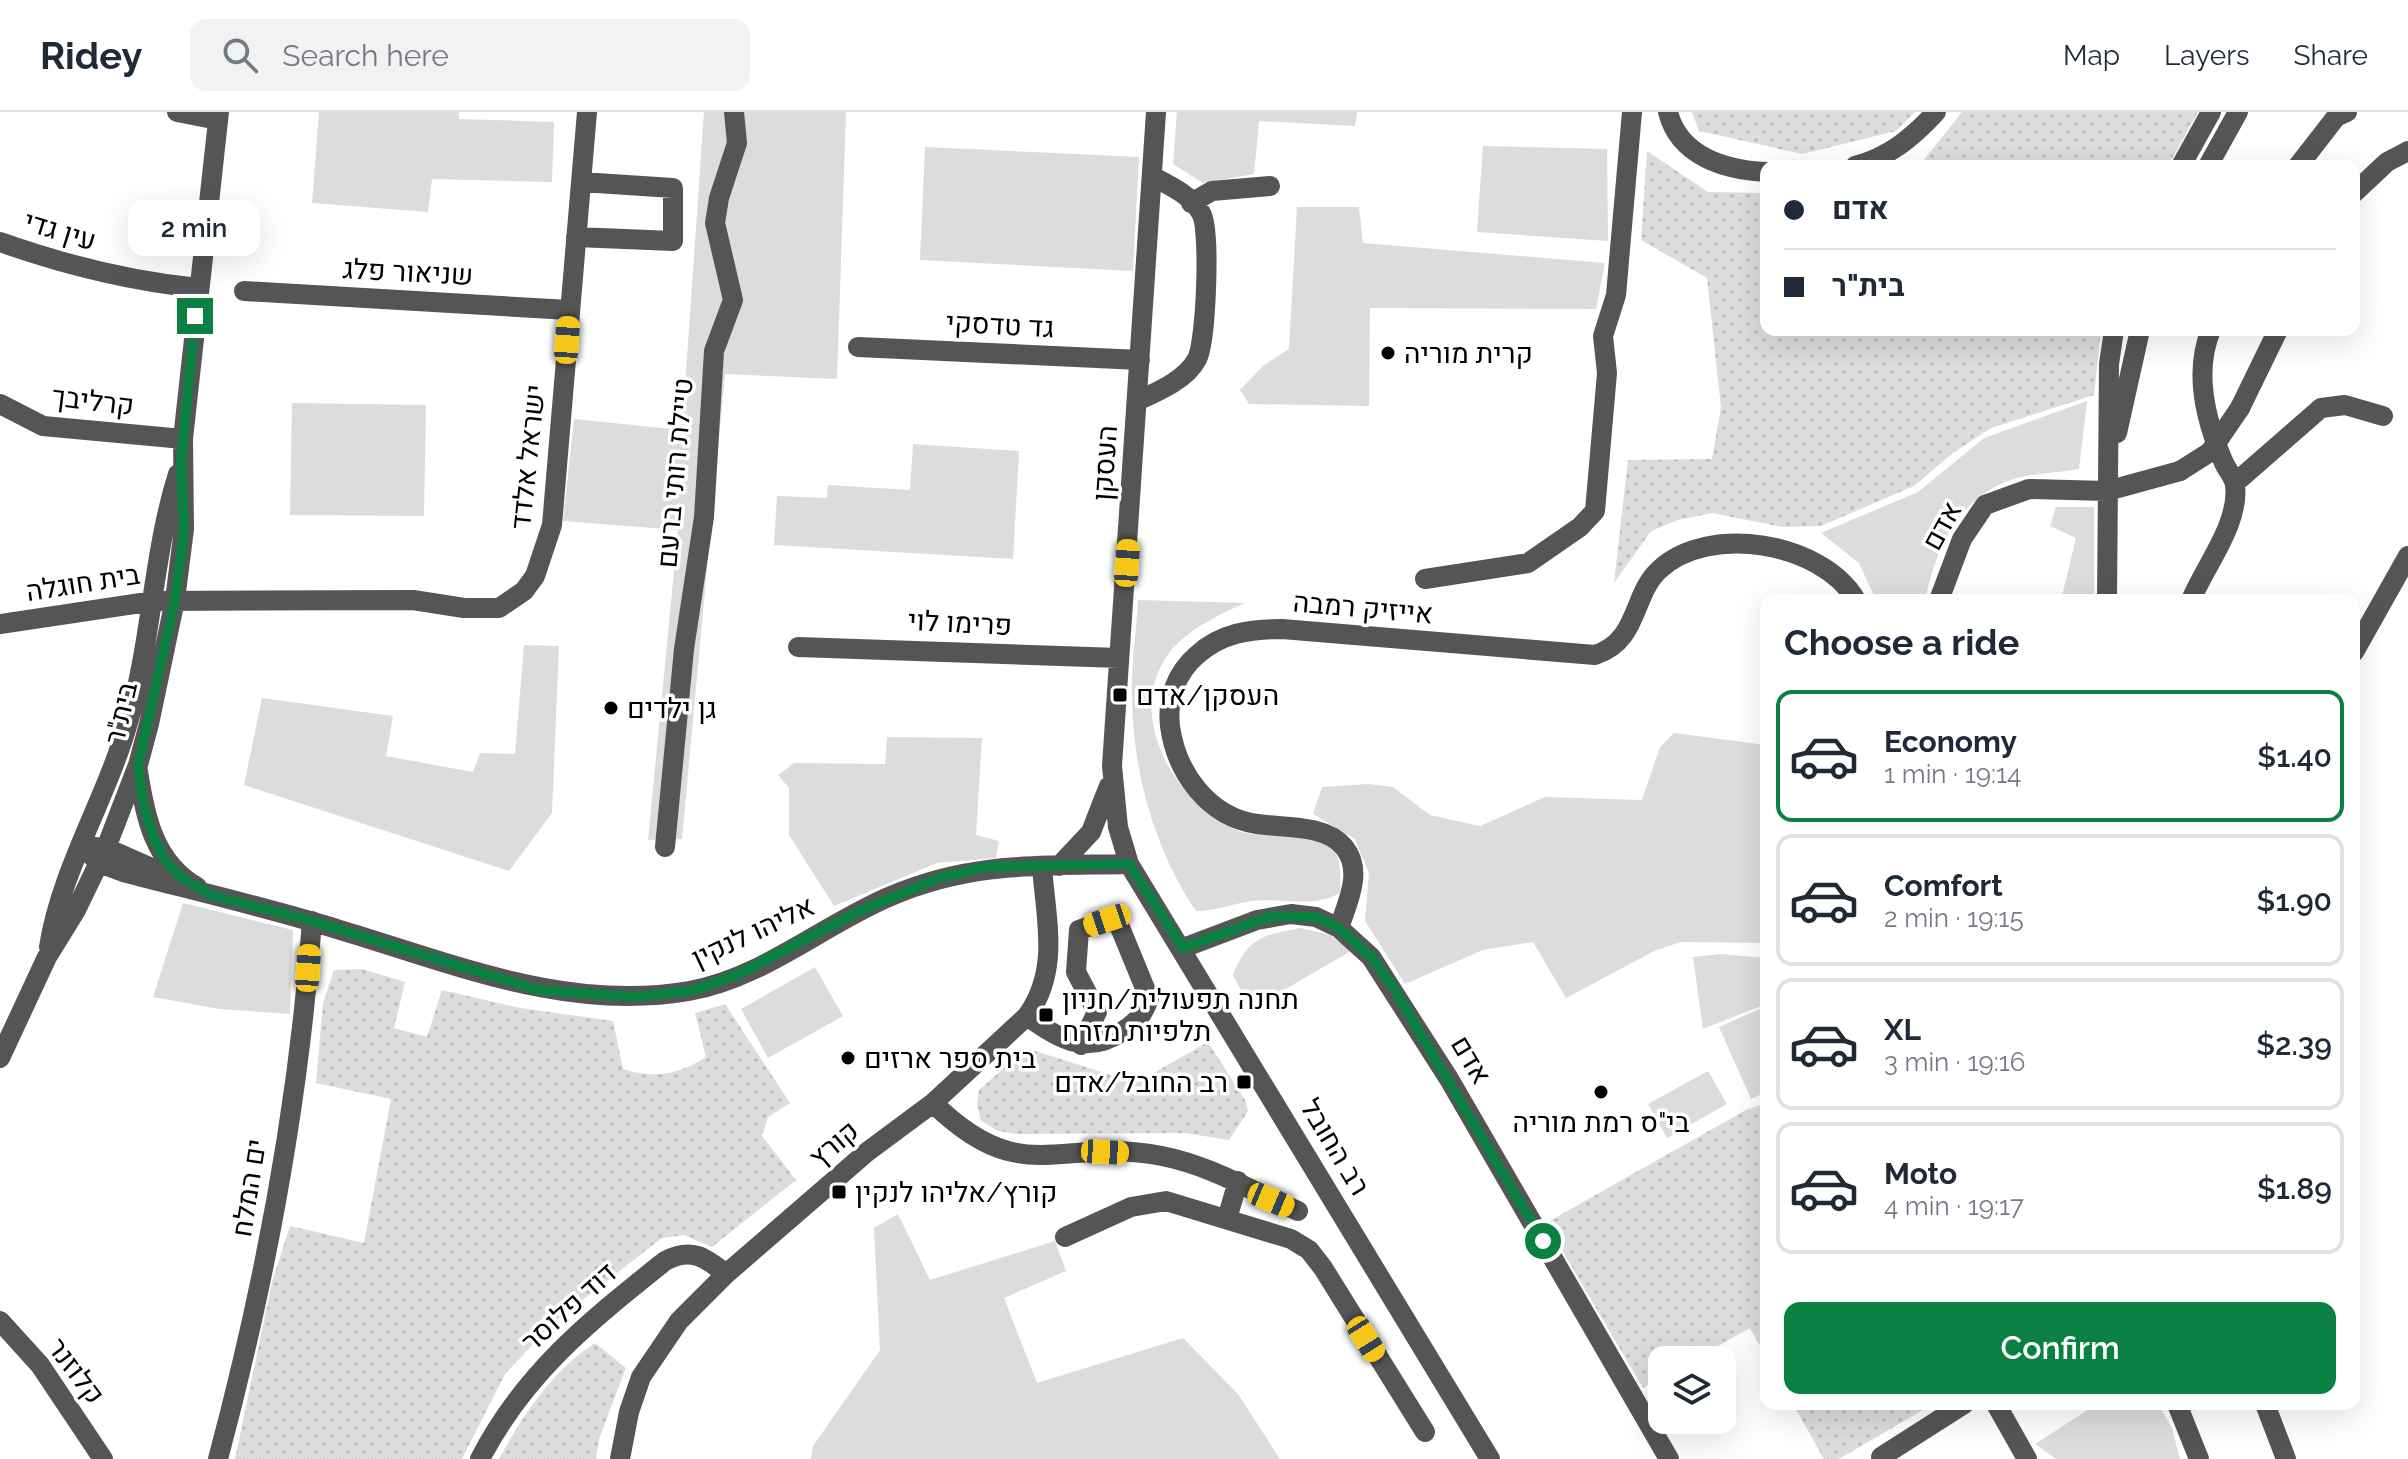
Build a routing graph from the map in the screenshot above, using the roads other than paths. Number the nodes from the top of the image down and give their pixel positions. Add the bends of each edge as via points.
1 (177, 112) edge
2 (587, 112) edge
3 (734, 112) edge
4 (1156, 112) edge
5 (1632, 112) edge
6 (1668, 112) edge
7 (1936, 112) edge
8 (2211, 112) edge
9 (2238, 112) edge
10 (2347, 112) edge
11 (218, 116) edge
12 (2408, 151) edge
13 (1877, 160) edge
14 (2184, 160) edge
15 (2211, 160) edge
16 (2303, 160) edge
17 (1760, 172) edge
18 (1152, 176) junction
19 (581, 182) junction
20 (1270, 186) dead end
21 (2360, 187) edge
22 (1191, 203) junction
23 (576, 237) junction
24 (0, 242) edge
25 (198, 288) junction
26 (244, 291) dead end
27 (569, 310) junction
28 (2113, 336) edge
29 (2139, 336) edge
30 (2210, 336) edge
31 (2275, 336) edge
32 (858, 347) dead end
33 (1140, 360) junction
34 (1137, 401) junction
35 (0, 404) edge
36 (2383, 416) dead end
37 (183, 439) junction
38 (2235, 483) junction
39 (2107, 484) junction
40 (2408, 556) edge
41 (1425, 579) dead end
42 (1850, 594) edge
43 (1941, 594) edge
44 (2107, 594) edge
45 (2194, 594) edge
46 (164, 600) junction
47 (0, 624) edge
48 (2360, 641) edge
49 (798, 647) dead end
50 (1119, 658) junction
51 (138, 765) junction
52 (1112, 766) junction
53 (82, 846) junction
54 (665, 847) dead end
55 (102, 856) junction
56 (1129, 864) junction
57 (1051, 866) junction
58 (211, 895) junction
59 (312, 921) junction
60 (1339, 928) junction
61 (1183, 948) junction
62 (47, 957) junction
63 (1027, 1016) junction
64 (1081, 1045) junction
65 (0, 1058) edge
66 (933, 1103) junction
67 (1238, 1181) junction
68 (1298, 1211) dead end
69 (1227, 1219) junction
70 (1065, 1237) dead end
71 (726, 1274) junction
72 (0, 1321) edge
73 (1955, 1410) edge
74 (1999, 1410) edge
75 (2179, 1410) edge
76 (2267, 1410) edge
77 (1425, 1432) dead end
78 (1881, 1457) dead end
79 (103, 1459) edge
80 (218, 1459) edge
81 (480, 1459) edge
82 (620, 1459) edge
83 (1490, 1459) edge
84 (1669, 1459) edge
85 (2027, 1459) edge
86 (2199, 1459) edge
87 (2286, 1459) edge

1 - 11 street
2 - 19 street, ישראל אלדד
3 - 54 street, טיילת רותי ברעם via 737,143 715,223 733,300 714,351 704,517 684,649
4 - 18 street, העסקן
5 - 41 street via 1616,295 1603,336 1607,373 1595,511 1528,563
6 - 17 street via 1685,142 1705,160
7 - 13 street via 1913,138
8 - 14 street
9 - 15 street
10 - 16 street via 2336,117
11 - 25 street, בית"ר
12 - 21 street
18 - 22 street
18 - 33 street, העסקן
19 - 23 street, ישראל אלדד
19 - 23 street via 673,188 673,241
20 - 22 street via 1212,191
22 - 34 street via 1202,213 1206,231 1197,360 1170,385
23 - 27 street, ישראל אלדד
24 - 25 street, עין גדי via 138,282
25 - 37 street, בית"ר
26 - 27 street, שניאור פלג
27 - 46 street, ישראל אלדד via 552,525 535,576 511,601 499,608 398,600
28 - 39 street
29 - 39 street
30 - 38 street via 2202,381 2205,413
31 - 39 street, אדם, bridge via 2240,408 2210,452 2180,471
32 - 33 street, גד טדסקי
33 - 34 street, העסקן
34 - 50 street, העסקן
35 - 37 street, קרליבך via 43,426
36 - 38 street via 2345,405 2321,408
37 - 46 street, בית"ר via 184,529
38 - 45 street via 2234,508
39 - 43 street, אדם via 2029,489 1985,505 1962,539
39 - 44 street
40 - 48 street
42 - 60 street, אייזיק רמבה via 1823,569 1783,550 1713,544 1689,550 1655,573 1620,639 1595,655 1282,629 1257,629 1218,640 1188,662 1172,695 1172,741 1187,778 1216,808 1236,818 1315,831 1345,848 1354,879
46 - 47 street, בית חוגלה
46 - 51 street, בית"ר
46 - 53 street, בית"ר via 117,762
49 - 50 street, פרימו לוי
50 - 52 street, העסקן
51 - 55 street, בית"ר
51 - 58 street via 143,803 164,859 179,876
52 - 56 street, העסקן via 1116,816
52 - 57 street via 1101,814 1079,848
53 - 55 street, אליהו לנקין
53 - 62 street, בית"ר via 55,913
55 - 58 street, אליהו לנקין
55 - 62 street, בית"ר
56 - 57 street, אליהו לנקין
56 - 61 street, רב החובל
57 - 59 street, אליהו לנקין via 986,867 939,878 855,913 741,973 694,990 651,996 538,990
57 - 63 street, קורץ via 1046,983
58 - 59 street, אליהו לנקין
59 - 80 street, ים המלח via 299,1060 263,1274
60 - 61 street, אדם via 1316,917 1272,916
60 - 84 street, אדם via 1391,984
61 - 83 street, רב החובל
62 - 65 street, בית"ר
63 - 64 street via 1056,1037
63 - 66 street, קורץ
64 - 64 street via 1099,1045 1122,1032 1143,1016 1149,998 1119,925 1107,920 1079,930 1076,972 1097,1012
66 - 67 street via 960,1129 999,1151 1034,1157 1158,1155
66 - 71 street, קורץ via 867,1152
67 - 68 street
67 - 69 street
69 - 70 street via 1154,1201
69 - 77 street via 1309,1250
71 - 81 street, דוד פלוסר via 697,1254 665,1261 553,1354 502,1419
71 - 82 street, קורץ via 679,1321 641,1377
72 - 79 street, קלוזנר via 40,1365
73 - 78 street
74 - 85 street
75 - 86 street
76 - 87 street

